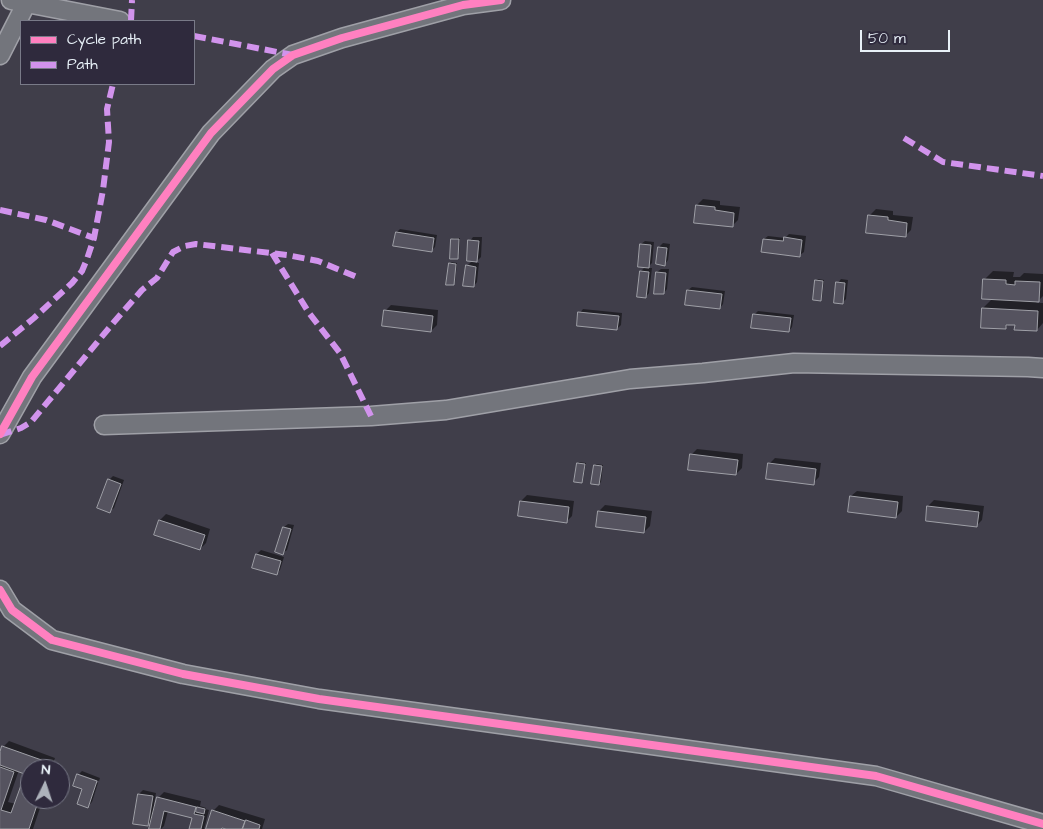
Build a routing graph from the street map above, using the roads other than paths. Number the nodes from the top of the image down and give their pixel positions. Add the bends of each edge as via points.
1 (501, 0) edge
2 (22, 1) edge
3 (115, 20) edge
4 (0, 55) edge
5 (1043, 368) edge
6 (104, 425) dead end
7 (0, 434) edge
8 (0, 590) edge
9 (1043, 824) edge

1 - 7 street via 463,5 342,38 293,55 273,69 211,133 32,377
2 - 3 street
2 - 4 street
5 - 6 street via 794,363 630,379 446,410 371,416
8 - 9 street via 12,610 52,640 183,674 319,699 876,776

